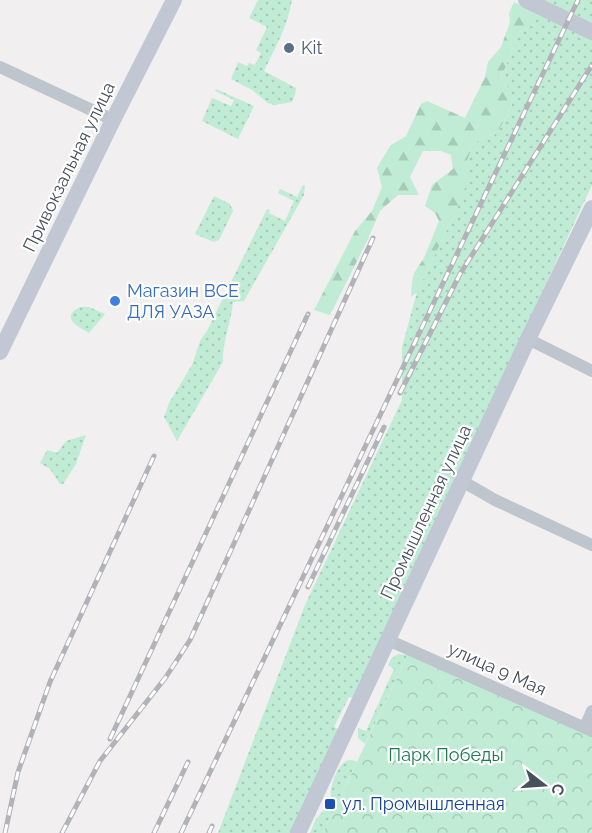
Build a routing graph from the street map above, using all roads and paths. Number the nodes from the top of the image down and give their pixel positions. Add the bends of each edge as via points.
1 (174, 0) edge
2 (526, 0) edge
3 (592, 32) edge
4 (0, 67) edge
5 (113, 120) junction
6 (592, 208) edge
7 (528, 339) junction
8 (0, 352) edge
9 (592, 371) edge
10 (462, 481) junction
11 (592, 545) edge
12 (388, 640) junction
13 (592, 711) edge
14 (588, 729) edge
15 (298, 833) edge

1 - 5 main road, Привокзальная улица
2 - 3 main road
4 - 5 street
5 - 8 main road, Привокзальная улица
6 - 7 main road, Промышленная улица
7 - 9 street
7 - 10 main road, Промышленная улица
10 - 11 street
10 - 12 main road, Промышленная улица
12 - 14 street, улица 9 Мая
12 - 15 main road, Промышленная улица
13 - 14 street

